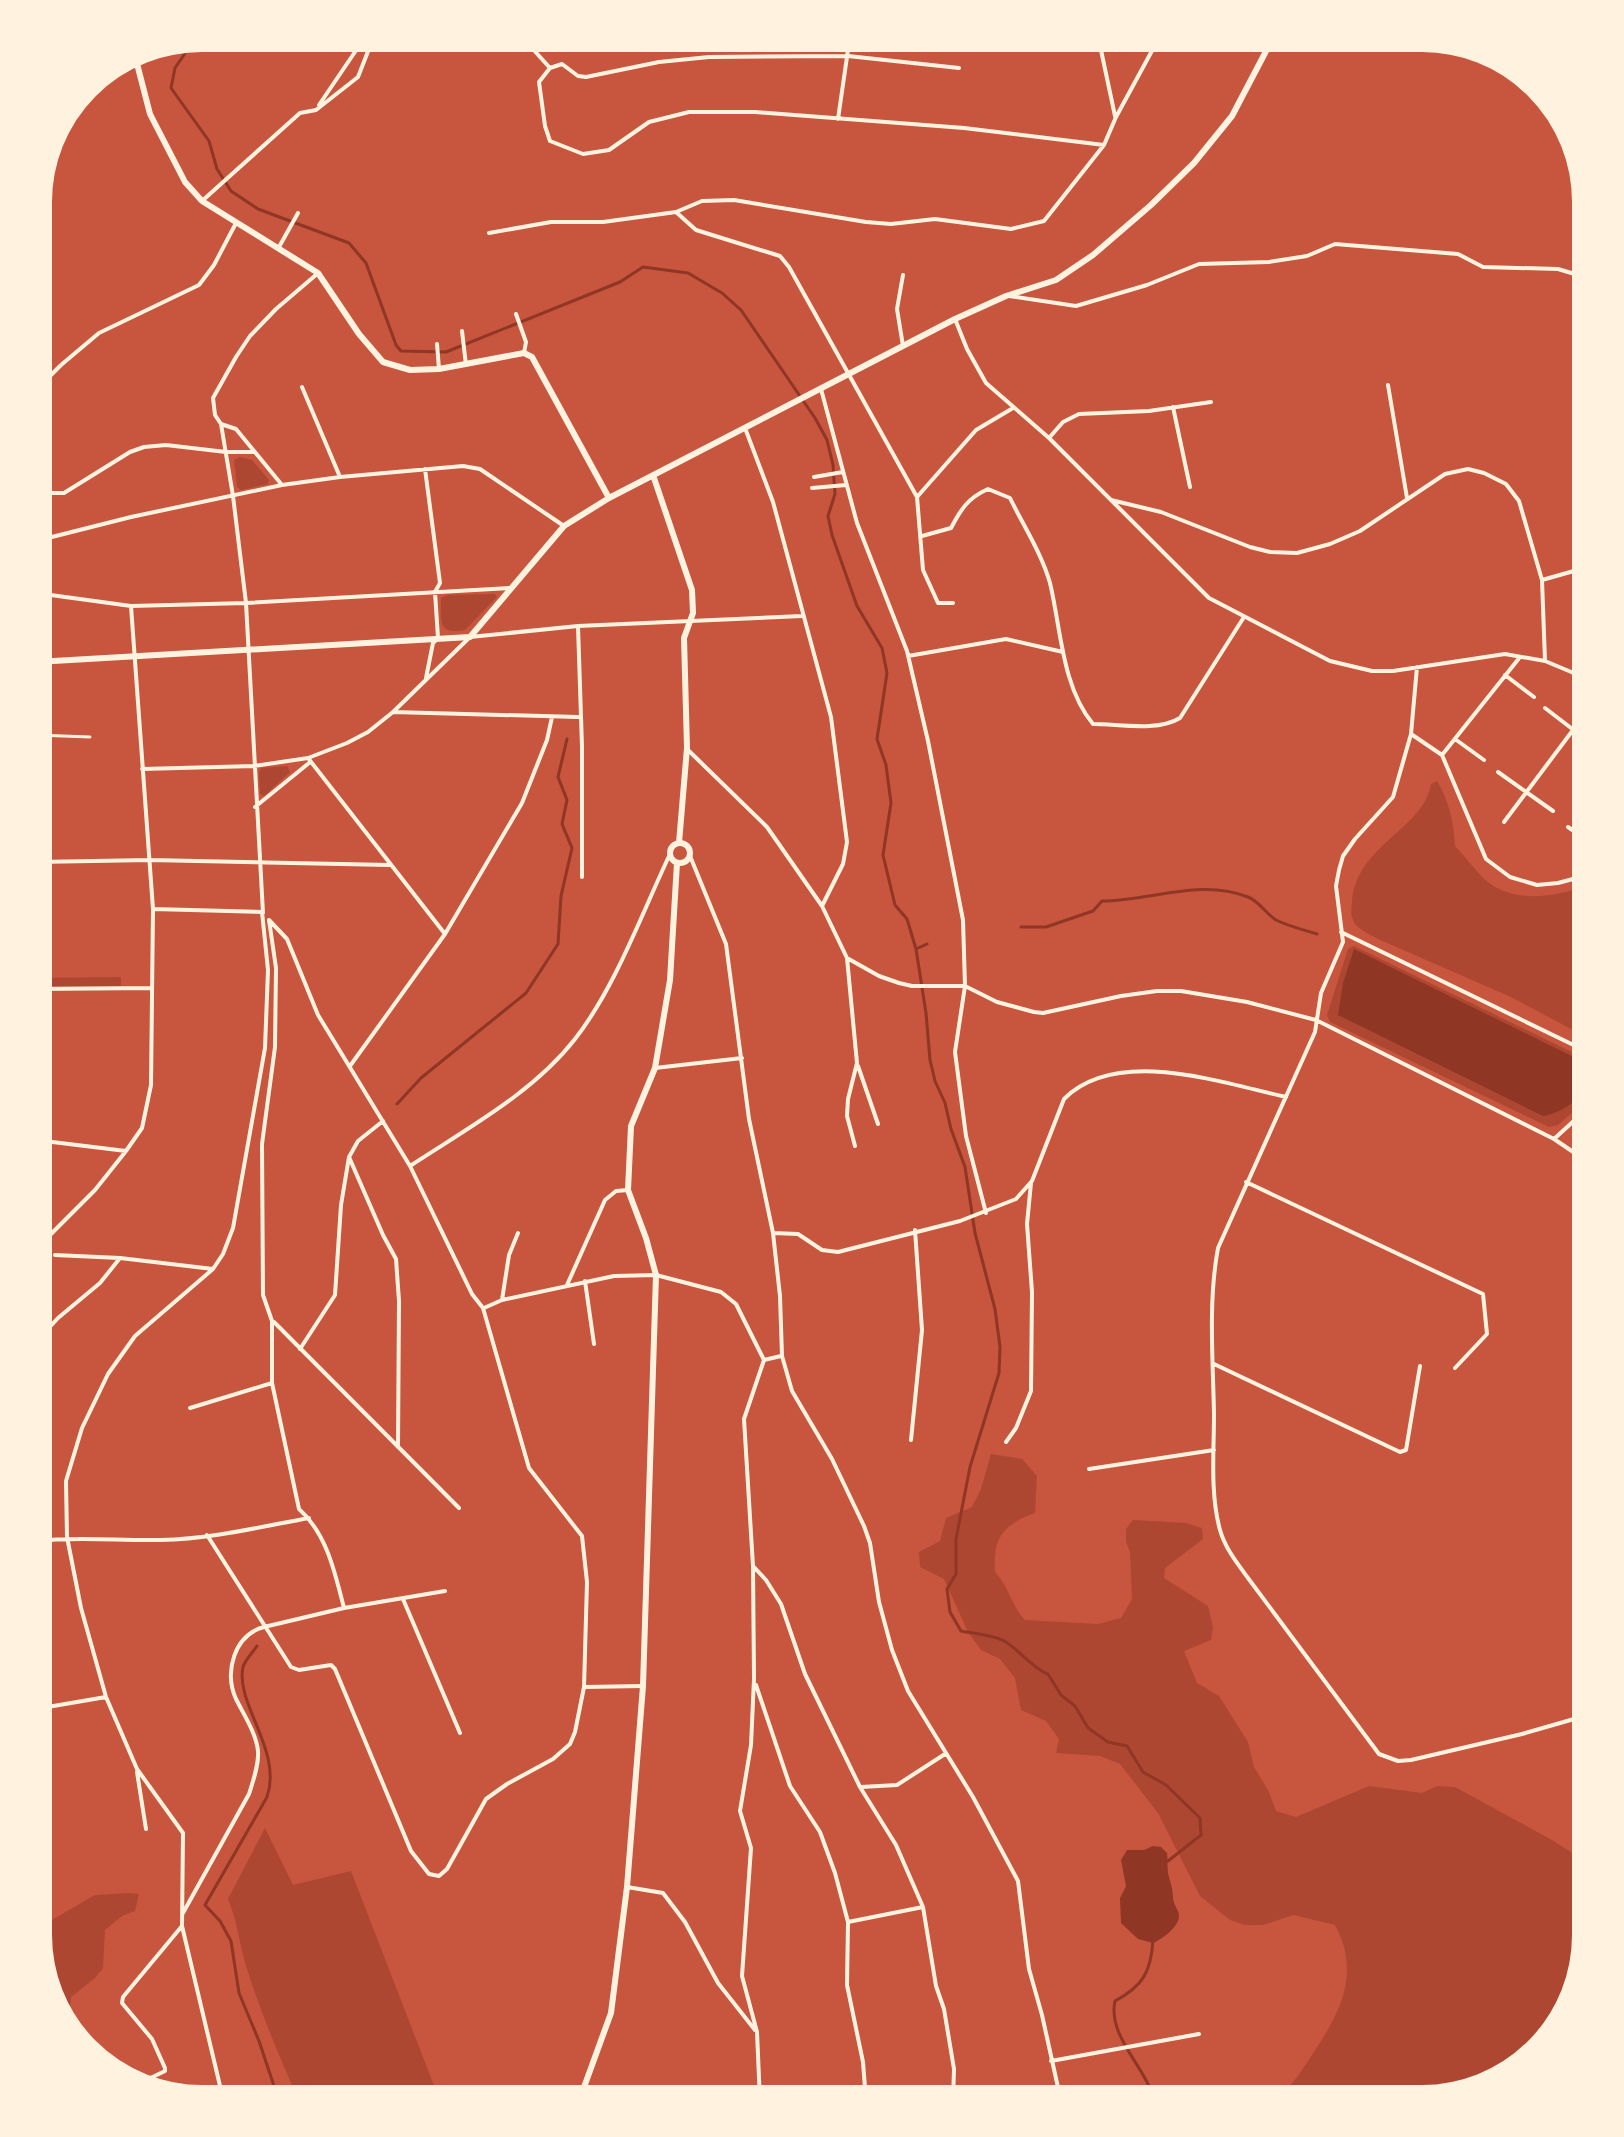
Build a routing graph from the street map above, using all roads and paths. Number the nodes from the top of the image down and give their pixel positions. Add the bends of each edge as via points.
1 (356, 50) edge
2 (369, 50) edge
3 (534, 50) edge
4 (849, 50) edge
5 (1101, 50) edge
6 (1152, 50) edge
7 (1267, 50) edge
8 (848, 56) junction
9 (136, 65) edge
10 (550, 68) junction
11 (959, 68) dead end
12 (316, 110) junction
13 (1116, 117) junction
14 (838, 119) junction
15 (1104, 145) junction
16 (202, 201) junction
17 (676, 212) junction
18 (298, 213) dead end
19 (236, 223) junction
20 (489, 233) dead end
21 (281, 243) junction
22 (318, 273) junction
23 (1574, 274) edge
24 (903, 275) dead end
25 (1006, 296) junction
26 (516, 314) dead end
27 (955, 319) junction
28 (462, 331) dead end
29 (437, 346) dead end
30 (903, 346) junction
31 (524, 353) junction
32 (466, 365) junction
33 (439, 369) junction
34 (849, 375) junction
35 (50, 376) edge
36 (1388, 385) dead end
37 (302, 387) dead end
38 (821, 389) junction
39 (1211, 402) dead end
40 (1173, 407) junction
41 (1013, 408) junction
42 (221, 424) junction
43 (744, 427) junction
44 (1049, 438) junction
45 (226, 452) junction
46 (254, 452) junction
47 (425, 469) junction
48 (841, 472) junction
49 (653, 475) junction
50 (340, 477) junction
51 (814, 477) dead end
52 (282, 485) junction
53 (846, 485) junction
54 (1190, 487) dead end
55 (812, 488) dead end
56 (50, 491) edge
57 (233, 496) junction
58 (917, 497) junction
59 (609, 498) junction
60 (1407, 498) junction
61 (1111, 500) junction
62 (564, 526) junction
63 (922, 536) junction
64 (50, 537) edge
65 (1574, 571) edge
66 (1542, 580) junction
67 (513, 588) junction
68 (435, 592) junction
69 (50, 595) edge
70 (246, 603) junction
71 (953, 603) dead end
72 (131, 606) junction
73 (802, 616) junction
74 (1244, 617) junction
75 (688, 622) junction
76 (578, 626) junction
77 (470, 637) junction
78 (438, 638) junction
79 (249, 650) junction
80 (1064, 652) junction
81 (908, 656) junction
82 (135, 657) junction
83 (1520, 657) junction
84 (50, 661) edge
85 (1545, 661) junction
86 (1417, 667) junction
87 (1574, 673) edge
88 (1505, 675) junction
89 (426, 681) junction
90 (1534, 697) dead end
91 (1545, 708) dead end
92 (393, 712) junction
93 (552, 717) junction
94 (579, 717) junction
95 (1573, 729) joint
96 (1411, 734) junction
97 (50, 736) edge
98 (90, 737) dead end
99 (1455, 739) junction
100 (687, 748) junction
101 (1442, 755) junction
102 (308, 760) junction
103 (1484, 760) dead end
104 (254, 766) junction
105 (142, 769) junction
106 (1498, 772) dead end
107 (1526, 792) junction
108 (255, 807) junction
109 (1553, 811) dead end
110 (1504, 822) dead end
111 (1568, 827) dead end
112 (1574, 831) edge
113 (679, 843) junction
114 (670, 854) junction
115 (690, 856) junction
116 (150, 860) junction
117 (50, 862) edge
118 (677, 863) junction
119 (260, 864) junction
120 (390, 865) junction
121 (582, 877) dead end
122 (1574, 879) edge
123 (822, 906) junction
124 (153, 909) junction
125 (262, 912) junction
126 (269, 920) junction
127 (1341, 932) junction
128 (445, 934) junction
129 (847, 958) junction
130 (965, 986) junction
131 (152, 988) junction
132 (50, 989) edge
133 (1316, 1020) junction
134 (1574, 1045) edge
135 (742, 1058) junction
136 (857, 1063) junction
137 (350, 1066) junction
138 (655, 1068) junction
139 (1286, 1097) junction
140 (383, 1121) junction
141 (1574, 1121) edge
142 (878, 1124) dead end
143 (1554, 1139) junction
144 (50, 1142) edge
145 (855, 1146) dead end
146 (126, 1151) junction
147 (1574, 1153) edge
148 (349, 1157) junction
149 (410, 1166) junction
150 (1032, 1181) junction
151 (1246, 1182) junction
152 (628, 1190) junction
153 (984, 1213) junction
154 (915, 1230) junction
155 (518, 1233) dead end
156 (773, 1233) junction
157 (50, 1235) edge
158 (55, 1255) dead end
159 (120, 1258) junction
160 (213, 1269) junction
161 (656, 1275) junction
162 (585, 1281) junction
163 (567, 1285) junction
164 (502, 1300) junction
165 (483, 1308) junction
166 (272, 1321) junction
167 (50, 1327) edge
168 (594, 1344) dead end
169 (300, 1349) junction
170 (782, 1356) junction
171 (764, 1360) junction
172 (1213, 1364) junction
173 (1420, 1366) dead end
174 (1455, 1368) dead end
175 (272, 1383) junction
176 (190, 1408) dead end
177 (911, 1440) dead end
178 (1006, 1442) dead end
179 (398, 1447) junction
180 (1214, 1450) junction
181 (1089, 1469) dead end
182 (459, 1508) dead end
183 (309, 1518) junction
184 (207, 1535) junction
185 (67, 1537) junction
186 (50, 1539) edge
187 (753, 1566) junction
188 (445, 1591) dead end
189 (403, 1599) junction
190 (344, 1608) junction
191 (264, 1627) junction
192 (754, 1679) junction
193 (643, 1686) junction
194 (584, 1687) junction
195 (106, 1697) junction
196 (50, 1707) edge
197 (1574, 1719) edge
198 (460, 1733) dead end
199 (945, 1754) junction
200 (137, 1769) junction
201 (860, 1787) junction
202 (146, 1829) dead end
203 (627, 1887) junction
204 (923, 1907) junction
205 (183, 1914) junction
206 (848, 1922) junction
207 (182, 1926) junction
208 (757, 2032) junction
209 (1199, 2034) dead end
210 (1051, 2061) junction
211 (151, 2078) edge
212 (220, 2087) edge
213 (584, 2087) edge
214 (759, 2087) edge
215 (865, 2087) edge
216 (953, 2087) edge
217 (1058, 2087) edge

1 - 12 street
2 - 12 street via 358,77
3 - 10 street
4 - 8 street
5 - 13 street
6 - 13 street
7 - 25 street via 1232,116 1151,205 1075,269
8 - 10 street via 709,57 586,77 562,64
8 - 11 street
8 - 14 street
9 - 16 street via 150,114 185,182
10 - 14 street via 539,82 550,141 583,154 609,150 649,122 689,112
12 - 16 street via 300,113
13 - 15 street
14 - 15 street
15 - 17 street via 1044,221 1011,229 935,219 866,222 734,200 702,201
16 - 19 street
17 - 20 street via 603,222 551,222
17 - 34 street via 696,230 780,256
18 - 21 street
19 - 21 street
19 - 35 street via 199,285 99,333
21 - 22 street
22 - 33 street via 383,362 410,370
22 - 42 street via 276,309 236,357 213,398
23 - 25 street via 1483,267 1458,254 1335,244 1307,256 1269,262 1199,264 1076,306
24 - 30 street via 897,309
25 - 27 street
26 - 31 street via 526,342
27 - 30 street
27 - 41 street via 986,383
28 - 32 street
29 - 33 street
30 - 34 street
31 - 32 street
31 - 59 street via 532,357
32 - 33 street
34 - 38 street
34 - 58 street
36 - 60 street
37 - 50 street
38 - 43 street
38 - 48 street
39 - 40 street
40 - 44 street via 1079,414
40 - 54 street
41 - 44 street
41 - 58 street via 976,430
42 - 45 street
42 - 46 street via 236,429
43 - 49 street
43 - 73 street via 773,502
44 - 61 street
45 - 46 street
45 - 56 street via 152,445 130,452 64,493
45 - 57 street
46 - 52 street
47 - 50 street
47 - 62 street via 480,469
47 - 68 street via 440,583
48 - 51 street
48 - 53 street
49 - 59 street
49 - 75 street via 692,590
50 - 52 street
52 - 57 street
53 - 55 street
53 - 81 street
57 - 64 street
57 - 70 street
58 - 63 street
59 - 62 street
60 - 61 street via 1345,538 1286,553 1250,547 1161,512
60 - 66 street via 1456,470 1477,470 1506,484 1519,501
61 - 74 street via 1209,598
62 - 67 street
63 - 71 street via 923,570 938,603
63 - 80 street via 951,528 964,504 988,489 1010,498 1049,579
65 - 66 street
66 - 85 street
67 - 68 street
67 - 77 street
68 - 70 street
68 - 78 street
69 - 72 street
70 - 72 street
70 - 79 street
72 - 82 street
73 - 75 street
73 - 123 street via 831,717 847,842 843,864
74 - 80 street via 1189,707 1171,723 1093,724 1080,708
74 - 86 street via 1330,661 1372,671
75 - 76 street
75 - 100 street
76 - 77 street
76 - 94 street
77 - 78 street
77 - 89 street
78 - 79 street
78 - 89 street
79 - 82 street
79 - 104 street
80 - 81 street via 1006,639
81 - 130 street via 963,920
82 - 84 street
82 - 105 street
83 - 85 street
83 - 86 street via 1505,654
83 - 88 street
85 - 87 street
86 - 96 street
88 - 90 street
88 - 99 street
89 - 92 street
91 - 95 street
92 - 93 street
92 - 102 street via 368,732
93 - 94 street
93 - 128 street via 522,803
94 - 121 street
95 - 107 street
96 - 101 street
96 - 127 street via 1393,797 1343,856 1336,886
97 - 98 street
99 - 101 street
99 - 103 street
100 - 113 street
100 - 123 street via 767,827
101 - 122 street via 1486,859 1510,877 1537,885
102 - 104 street
102 - 108 street
102 - 120 street
104 - 105 street
104 - 108 street
105 - 116 street
106 - 107 street
107 - 109 street
107 - 110 street
108 - 119 street
111 - 112 street
113 - 114 street
113 - 115 street via 688,847
114 - 118 street
114 - 149 street via 616,971 574,1041 522,1089
115 - 118 street
115 - 135 street via 726,944
116 - 117 street
116 - 119 street
116 - 124 street
118 - 138 street via 670,980
119 - 120 street
119 - 125 street
120 - 128 street
123 - 129 street
124 - 125 street
124 - 131 street
125 - 126 street
125 - 160 street via 268,970 265,1048 233,1228
126 - 137 street via 287,939 318,1015
126 - 166 street via 276,968 275,1047 262,1144 263,1295
127 - 133 street via 1343,942 1321,993
127 - 134 street
128 - 137 street
129 - 130 street via 912,986
129 - 136 street
130 - 133 street via 1034,1012 1181,991
130 - 153 street via 955,1052 957,1077
131 - 132 street
131 - 146 street via 151,1085 142,1128
133 - 139 street
133 - 143 street
135 - 138 street
135 - 156 street
136 - 142 street
136 - 145 street via 847,1106
137 - 140 street
138 - 152 street via 631,1126
139 - 150 street via 1154,1072 1093,1078 1058,1108
139 - 151 street
140 - 148 street via 358,1141
140 - 149 street
141 - 143 street
143 - 147 street
144 - 146 street
146 - 157 street
148 - 169 street via 335,1295
148 - 179 street via 396,1259
149 - 165 street
150 - 153 street via 1016,1199
150 - 178 street via 1027,1224 1031,1391
151 - 172 street via 1214,1270
151 - 174 street via 1483,1294 1487,1334
152 - 161 street
152 - 163 street via 605,1200
153 - 154 street
154 - 156 street via 838,1252 822,1250 798,1234
154 - 177 street via 922,1330
155 - 164 street
156 - 170 street
158 - 159 street
159 - 160 street
159 - 167 street
160 - 185 street via 135,1336 108,1374 73,1452 66,1481
161 - 162 street
161 - 171 street via 721,1292 736,1304
161 - 193 street
162 - 163 street
162 - 168 street
163 - 164 street
164 - 165 street
165 - 194 street via 529,1468 582,1536 587,1582
166 - 169 street
166 - 175 street
169 - 179 street
170 - 171 street
170 - 199 street via 792,1391 832,1459 867,1535 892,1650 908,1691
171 - 187 street via 744,1419
172 - 173 street via 1400,1452 1406,1450
172 - 180 street
175 - 176 street
175 - 183 street via 299,1509
179 - 182 street
180 - 181 street
180 - 197 street via 1220,1529 1229,1550 1379,1754 1411,1760
183 - 184 street
183 - 190 street via 332,1560
184 - 185 street via 162,1540
184 - 191 street
185 - 186 street
185 - 195 street
187 - 192 street
187 - 201 street via 781,1604 805,1674
188 - 189 street
189 - 190 street
189 - 198 street
190 - 191 street
191 - 194 street via 291,1667 335,1669 411,1851 437,1876 447,1869 486,1799 566,1750
191 - 205 street via 251,1630 238,1645 231,1680 258,1752 255,1773 249,1794
192 - 206 street via 790,1786 820,1832
192 - 208 street via 740,1811 751,1848 742,1976
193 - 194 street
193 - 203 street
195 - 196 street
195 - 200 street
199 - 201 street via 897,1785
199 - 210 street via 1018,1881 1029,1969
200 - 202 street
200 - 205 street via 183,1833
201 - 204 street via 896,1845
203 - 208 street via 663,1893 718,1983
203 - 213 street via 611,2013
204 - 206 street
204 - 216 street
205 - 207 street
206 - 215 street via 847,1985
207 - 211 street via 123,1997 165,2068
207 - 212 street
208 - 214 street
209 - 210 street
210 - 217 street

